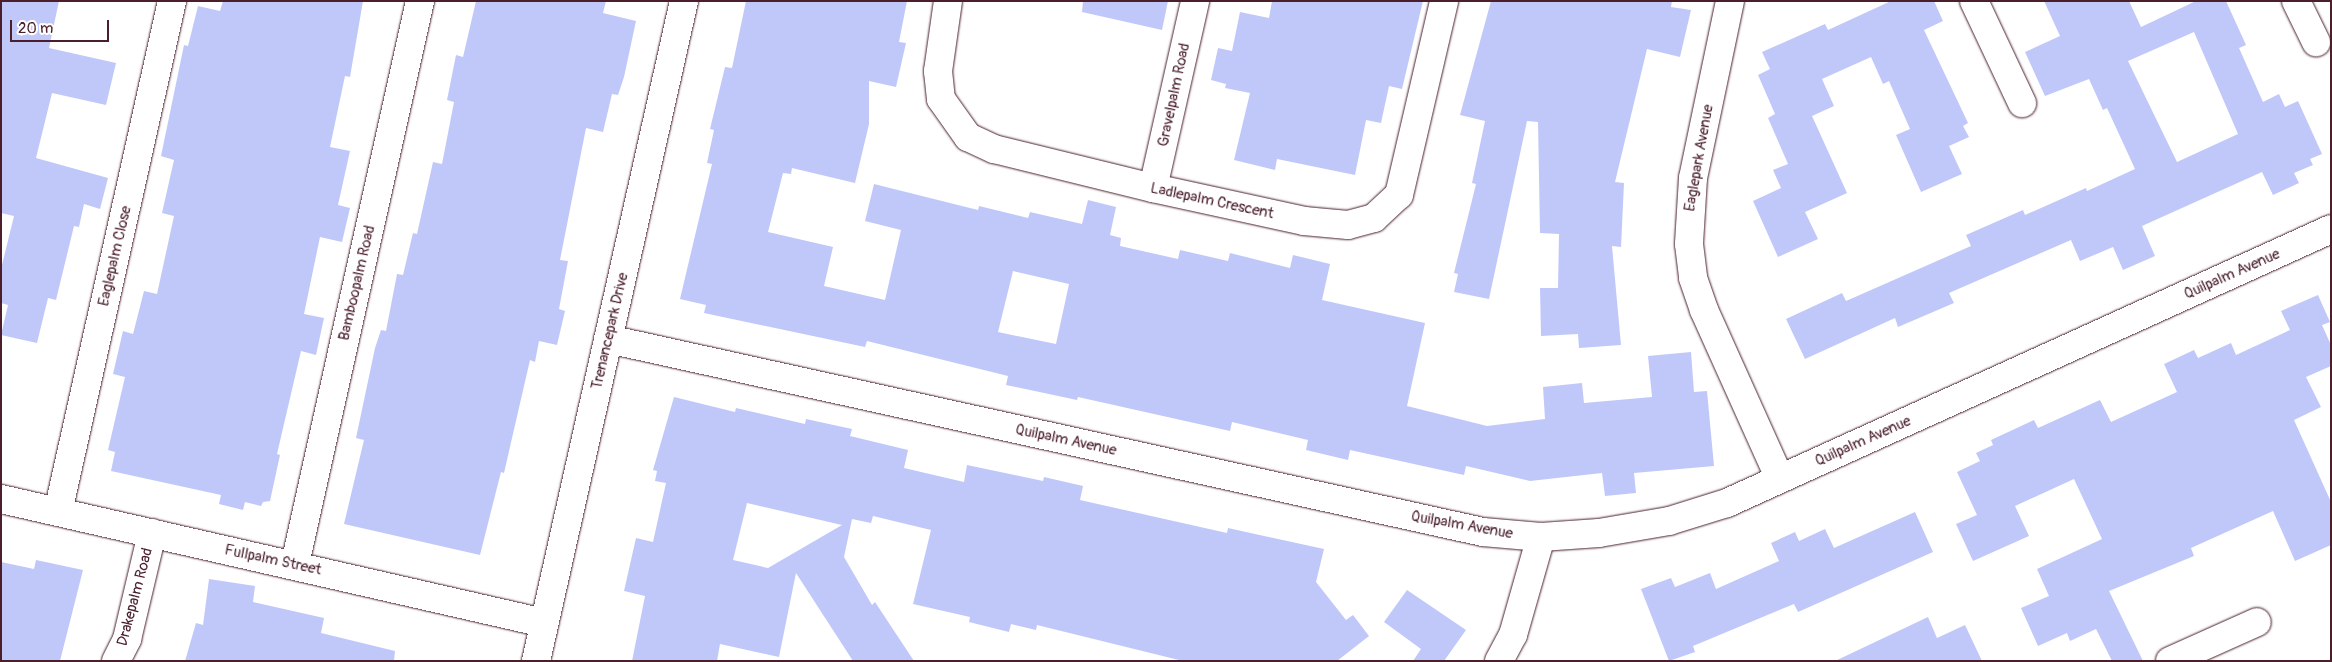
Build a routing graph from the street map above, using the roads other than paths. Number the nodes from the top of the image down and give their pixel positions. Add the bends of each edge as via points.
1 (172, 1) edge
2 (420, 1) edge
3 (684, 1) edge
4 (948, 1) edge
5 (1195, 1) edge
6 (1444, 1) edge
7 (1730, 1) edge
8 (1974, 1) edge
9 (2296, 1) edge
10 (2316, 42) dead end
11 (2022, 103) dead end
12 (1153, 188) junction
13 (2331, 229) edge
14 (608, 339) junction
15 (1780, 479) junction
16 (1, 499) edge
17 (58, 512) junction
18 (152, 533) junction
19 (1540, 537) junction
20 (295, 564) junction
21 (544, 622) junction
22 (2257, 622) dead end
23 (116, 661) edge
24 (536, 661) edge
25 (1498, 661) edge
26 (2170, 661) edge

1 - 17 street, Eaglepalm Close
2 - 20 street, Bamboopalm Road
3 - 14 street, Trenancepark Drive
4 - 12 street, Ladlepalm Crescent via 938,71 941,99 968,137 994,149
5 - 12 street, Gravelpalm Road
6 - 12 street, Ladlepalm Crescent via 1399,195 1374,218 1348,225 1304,221
7 - 15 street, Eaglepark Avenue via 1693,178 1689,244 1693,278 1704,310
8 - 11 street
9 - 10 street
13 - 15 street, Quilpalm Avenue
14 - 19 street, Quilpalm Avenue via 1483,532
14 - 21 street, Trenancepark Drive
15 - 19 street, Quilpalm Avenue via 1679,519 1599,533
16 - 17 street, Fullpalm Street
17 - 18 street, Fullpalm Street
18 - 20 street, Fullpalm Street
18 - 23 street, Drakepalm Road via 127,639
19 - 25 street via 1514,635
20 - 21 street, Fullpalm Street
21 - 24 street, Trenancepark Drive
22 - 26 street

